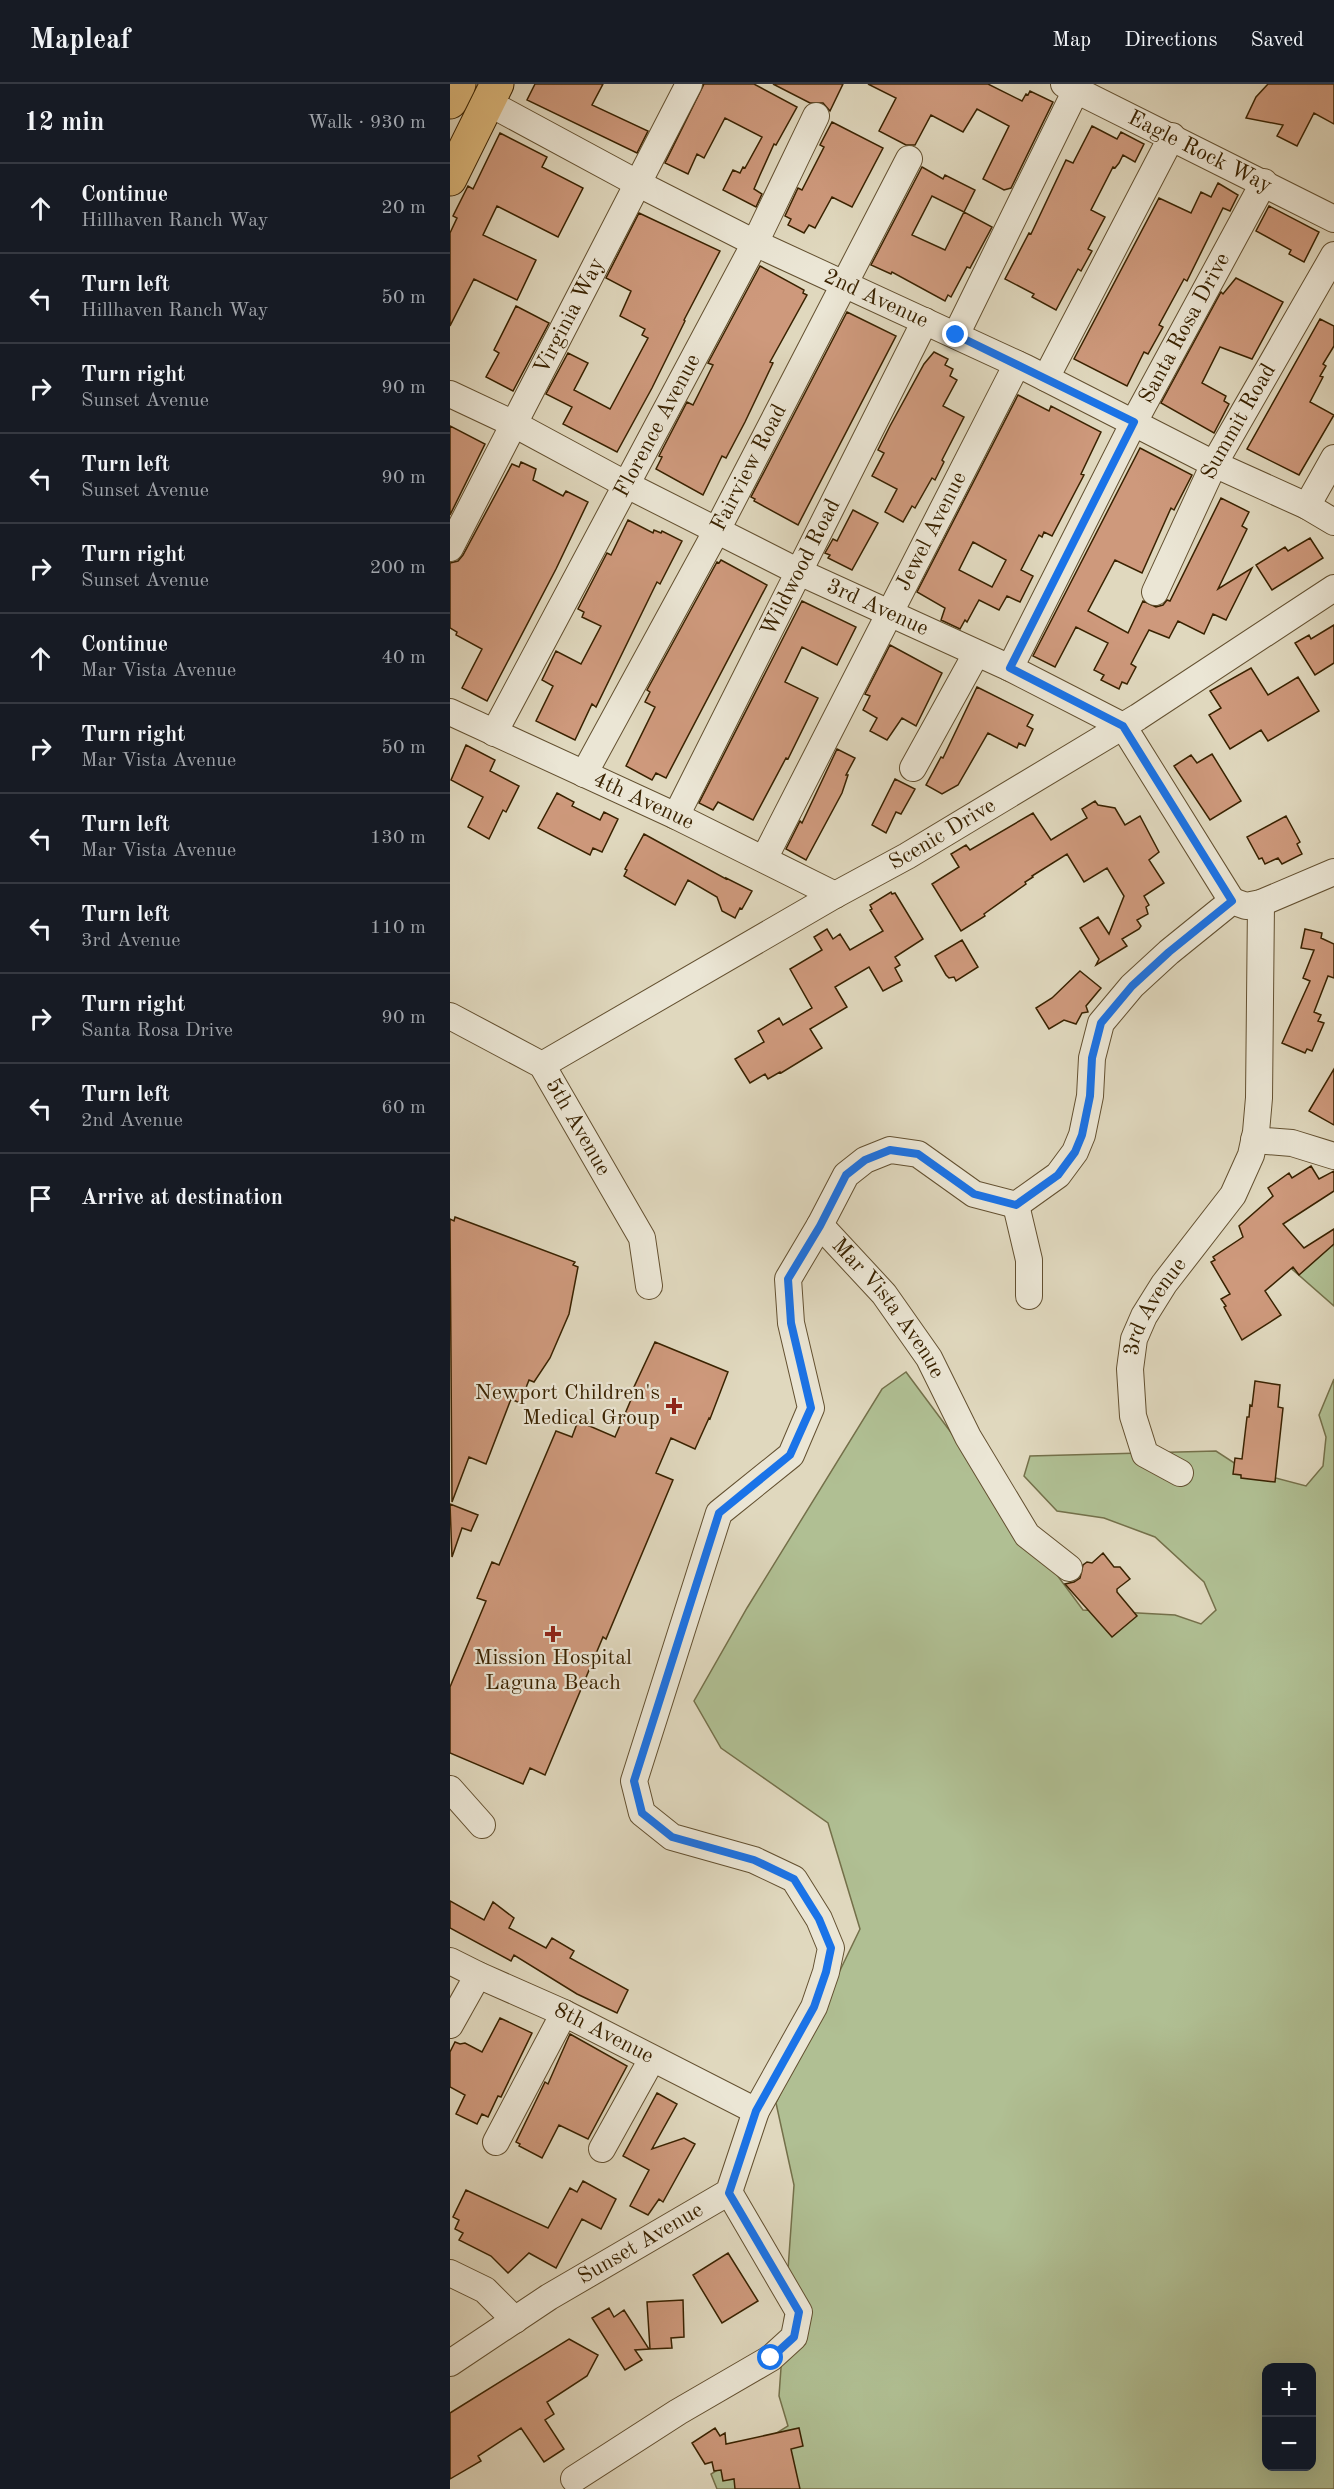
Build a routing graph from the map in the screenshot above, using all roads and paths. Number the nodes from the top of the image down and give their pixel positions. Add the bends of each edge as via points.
1 (689, 84) edge
2 (1070, 87) edge
3 (468, 92) edge
4 (816, 116) dead end
5 (450, 136) edge
6 (1172, 136) junction
7 (909, 159) dead end
8 (450, 179) edge
9 (1264, 182) junction
10 (637, 183) junction
11 (1334, 219) edge
12 (755, 243) junction
13 (1334, 255) edge
14 (843, 283) junction
15 (925, 321) junction
16 (956, 335) junction
17 (1017, 364) junction
18 (1046, 378) junction
19 (450, 394) edge
20 (1134, 422) junction
21 (514, 424) junction
22 (1334, 458) edge
23 (1214, 464) junction
24 (627, 485) junction
25 (1307, 506) junction
26 (1334, 522) edge
27 (717, 530) junction
28 (450, 548) edge
29 (797, 571) junction
30 (1334, 588) edge
31 (1155, 592) dead end
32 (890, 614) junction
33 (976, 654) junction
34 (1010, 668) junction
35 (450, 712) edge
36 (1123, 726) junction
37 (494, 733) junction
38 (913, 768) dead end
39 (584, 774) junction
40 (676, 816) junction
41 (764, 859) junction
42 (1334, 872) edge
43 (835, 895) junction
44 (1232, 901) junction
45 (1261, 903) junction
46 (450, 1016) edge
47 (542, 1065) junction
48 (1254, 1140) junction
49 (1334, 1156) edge
50 (1016, 1205) junction
51 (820, 1226) junction
52 (649, 1286) dead end
53 (1029, 1296) dead end
54 (1180, 1473) dead end
55 (1069, 1568) dead end
56 (450, 1789) edge
57 (482, 1826) dead end
58 (450, 1960) edge
59 (478, 1976) junction
60 (564, 2013) junction
61 (450, 2025) edge
62 (652, 2060) junction
63 (756, 2111) junction
64 (496, 2142) dead end
65 (602, 2148) dead end
66 (729, 2193) junction
67 (450, 2273) edge
68 (514, 2320) junction
69 (450, 2363) edge
70 (574, 2479) dead end

1 - 10 street, Virginia Way
2 - 6 street, Eagle Rock Way
2 - 16 street
3 - 5 highway via 464,113
3 - 8 highway
3 - 10 street, 2nd Avenue
4 - 12 street, Florence Avenue
6 - 9 street, Eagle Rock Way
6 - 18 street
7 - 14 street, Fairview Road
9 - 11 street, Eagle Rock Way
9 - 20 street, Santa Rosa Drive
10 - 12 street, 2nd Avenue
10 - 21 street, Virginia Way
12 - 14 street, 2nd Avenue
12 - 24 street, Florence Avenue
13 - 23 street, Summit Road
14 - 15 street, 2nd Avenue
14 - 27 street, Fairview Road
15 - 16 street, 2nd Avenue
15 - 29 street, Wildwood Road
16 - 17 street, 2nd Avenue
17 - 18 street, 2nd Avenue
17 - 32 street, Jewel Avenue
18 - 20 street, 2nd Avenue
19 - 21 street, 3rd Avenue
20 - 23 street, 2nd Avenue
20 - 34 street, Santa Rosa Drive
21 - 24 street, 3rd Avenue
21 - 28 street, Virginia Way
22 - 25 street
23 - 25 street, 2nd Avenue
23 - 31 street, Summit Road
24 - 27 street, 3rd Avenue
24 - 37 street, Florence Avenue
25 - 26 street, 2nd Avenue
27 - 29 street, 3rd Avenue
27 - 39 street, Fairview Road
29 - 32 street, 3rd Avenue
29 - 40 street, Wildwood Road
30 - 36 street, Scenic Drive
32 - 33 street, 3rd Avenue
32 - 41 street, Jewel Avenue
33 - 34 street, 3rd Avenue
33 - 38 street
34 - 36 street, 3rd Avenue
35 - 37 street, 4th Avenue
36 - 43 street, Scenic Drive
36 - 44 street
37 - 39 street, 4th Avenue
39 - 40 street, 4th Avenue
40 - 41 street, 4th Avenue
41 - 43 street, 4th Avenue
42 - 45 street
43 - 47 street, Scenic Drive
44 - 45 street via 1246,906
44 - 50 street via 1132,986 1101,1023 1092,1058 1090,1096 1075,1152 1058,1175
45 - 48 street, 3rd Avenue via 1259,1098
46 - 47 street, 5th Avenue
47 - 52 street, 5th Avenue via 642,1238
48 - 49 street via 1292,1143
48 - 54 street, 3rd Avenue via 1233,1195 1164,1284 1134,1339 1130,1369 1133,1416 1145,1454
50 - 51 street, Mar Vista Avenue via 974,1194 918,1154 890,1150 865,1160 846,1175
50 - 53 street via 1029,1260
51 - 55 street, Mar Vista Avenue via 884,1294 929,1358 968,1437 1027,1535
51 - 63 street, Sunset Avenue via 788,1279 791,1323 811,1408 790,1455 719,1513 634,1781 642,1813 672,1837 754,1860 794,1879 819,1919 831,1948 814,2007
56 - 57 street
58 - 59 street, 8th Avenue
59 - 60 street, 8th Avenue
59 - 61 street
60 - 62 street, 8th Avenue
60 - 64 street
62 - 63 street, 8th Avenue
62 - 65 street
63 - 66 street, Sunset Avenue
66 - 68 street, Sunset Avenue
66 - 70 street via 799,2312 794,2337 771,2358
67 - 68 street via 485,2290
68 - 69 street, Sunset Avenue

